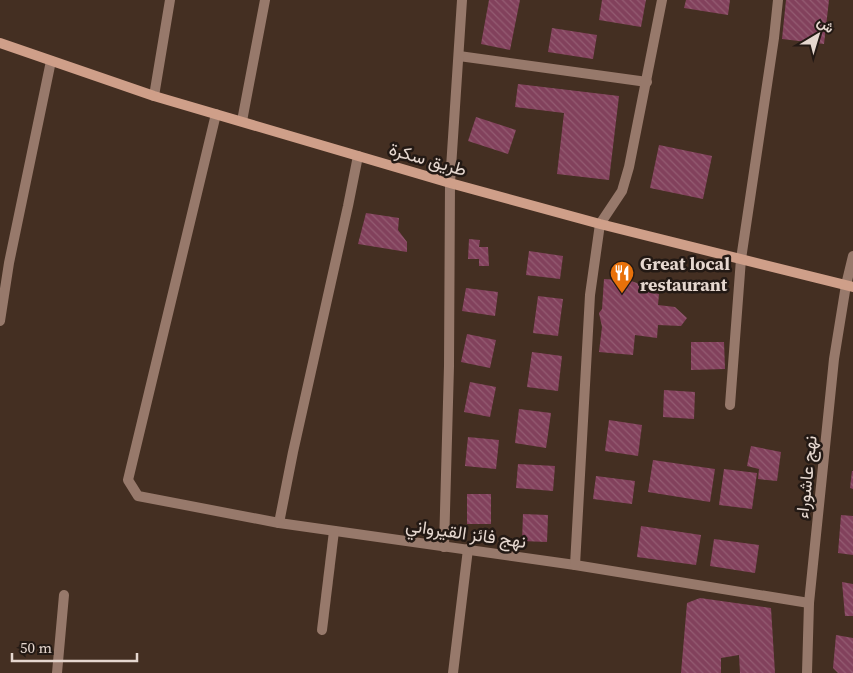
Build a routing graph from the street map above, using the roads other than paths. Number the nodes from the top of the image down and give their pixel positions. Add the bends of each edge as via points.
1 (170, 0) edge
2 (265, 0) edge
3 (461, 0) edge
4 (662, 0) edge
5 (778, 0) edge
6 (0, 43) edge
7 (459, 56) junction
8 (51, 61) junction
9 (646, 82) junction
10 (154, 96) junction
11 (216, 114) junction
12 (242, 121) junction
13 (358, 156) junction
14 (450, 183) junction
15 (600, 224) junction
16 (853, 256) edge
17 (742, 259) junction
18 (849, 286) edge
19 (0, 321) edge
20 (730, 405) dead end
21 (280, 523) junction
22 (334, 531) junction
23 (444, 547) junction
24 (468, 549) junction
25 (575, 565) junction
26 (64, 594) dead end
27 (809, 603) junction
28 (322, 630) dead end
29 (57, 673) edge
30 (453, 673) edge
31 (807, 673) edge

1 - 10 street
2 - 12 street
3 - 7 street
4 - 9 street
5 - 17 street
6 - 8 main road, طريق سكرة
7 - 9 street
7 - 14 street
8 - 10 main road, طريق سكرة
8 - 19 street
9 - 15 street via 622,191
10 - 11 main road, طريق سكرة
11 - 12 main road, طريق سكرة
11 - 21 street, نهج فائز القيرواني via 128,480 138,496
12 - 13 main road, طريق سكرة
13 - 14 main road, طريق سكرة
13 - 21 street
14 - 15 main road, طريق سكرة
14 - 23 street
15 - 17 main road, طريق سكرة
15 - 25 street via 590,295
16 - 18 street, نهج عاشوراء
17 - 18 main road, طريق سكرة
17 - 20 street
18 - 27 street, نهج عاشوراء via 834,359
21 - 22 street, نهج فائز القيرواني
22 - 23 street, نهج فائز القيرواني
22 - 28 street
23 - 24 street, نهج فائز القيرواني
24 - 25 street, نهج فائز القيرواني
24 - 30 street
25 - 27 street, نهج فائز القيرواني
26 - 29 street
27 - 31 street, نهج عاشوراء

